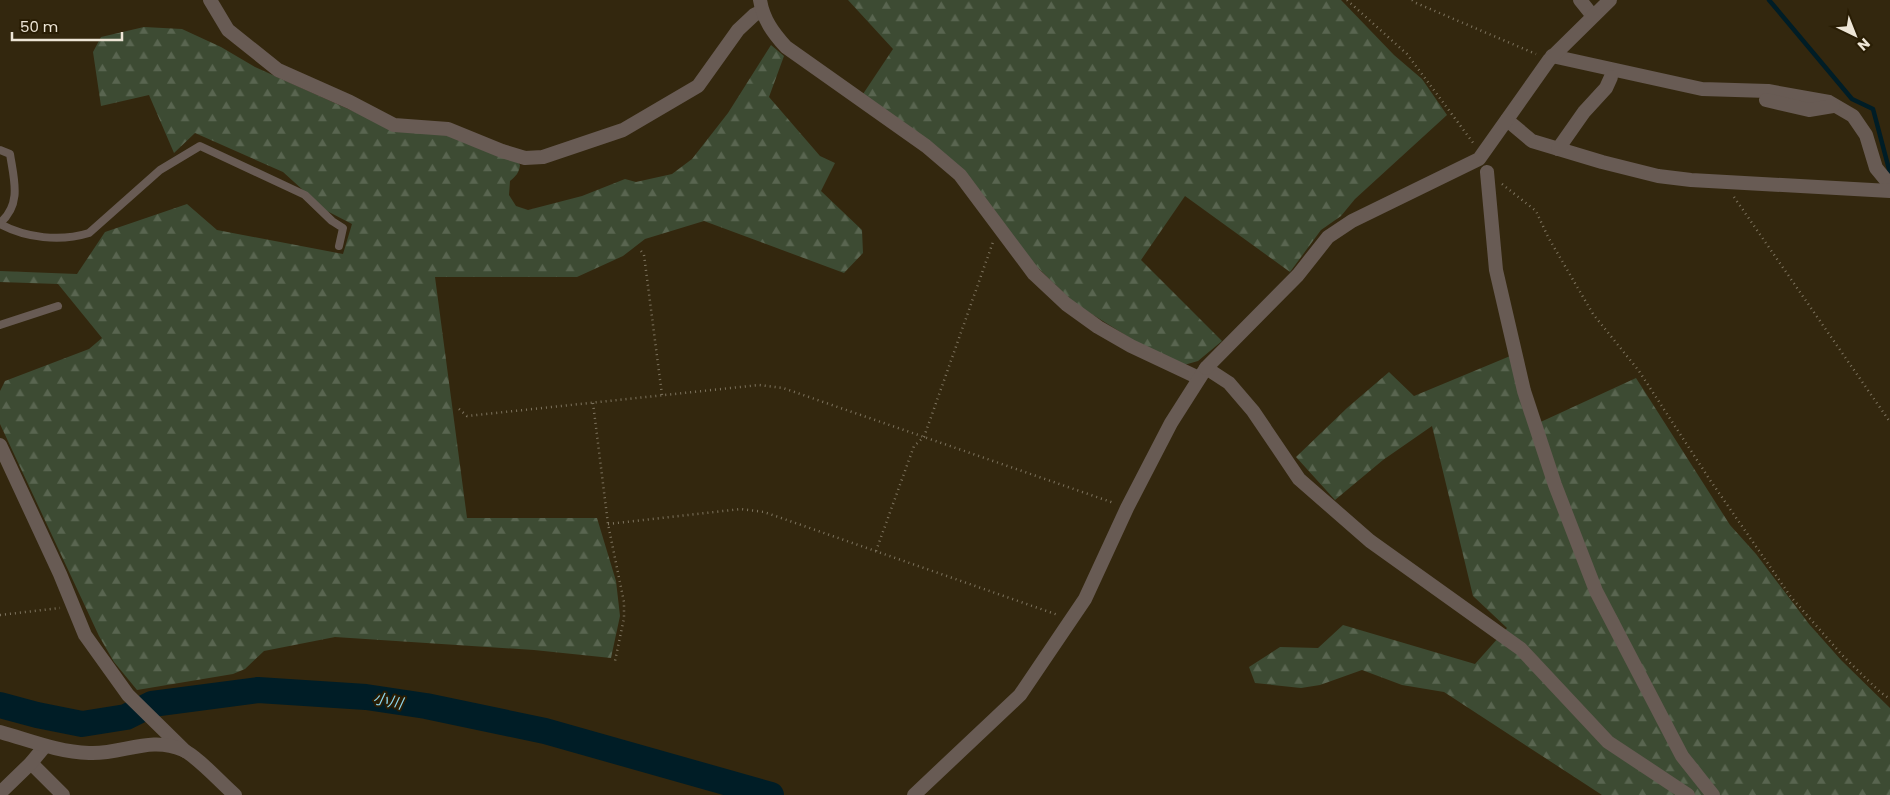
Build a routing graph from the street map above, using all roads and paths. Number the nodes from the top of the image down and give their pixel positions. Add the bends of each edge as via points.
1 (210, 0) edge
2 (1347, 0) edge
3 (1412, 0) edge
4 (1580, 0) edge
5 (1610, 0) edge
6 (761, 6) edge
7 (1592, 16) junction
8 (1551, 58) junction
9 (1568, 60) junction
10 (1611, 78) junction
11 (1836, 106) junction
12 (1507, 120) junction
13 (1558, 149) junction
14 (1, 152) edge
15 (1482, 155) junction
16 (1487, 172) joint
17 (1724, 182) junction
18 (1890, 185) edge
19 (1890, 191) edge
20 (0, 224) edge
21 (999, 227) junction
22 (339, 246) dead end
23 (641, 251) dead end
24 (58, 306) dead end
25 (0, 325) edge
26 (1202, 373) junction
27 (662, 395) junction
28 (593, 403) junction
29 (459, 409) dead end
30 (1890, 421) edge
31 (924, 437) junction
32 (0, 445) edge
33 (1127, 508) junction
34 (608, 524) junction
35 (876, 551) junction
36 (74, 606) junction
37 (0, 615) edge
38 (1071, 619) junction
39 (615, 661) dead end
40 (1889, 698) edge
41 (0, 732) edge
42 (45, 746) junction
43 (185, 750) junction
44 (31, 763) junction
45 (0, 793) edge
46 (63, 795) edge
47 (235, 795) edge
48 (914, 795) edge
49 (1688, 795) edge
50 (1713, 795) edge

1 - 6 street via 228,30 278,70 394,125 458,132 502,151 534,158 623,130 698,86 738,30
2 - 15 path via 1407,54
3 - 8 path
4 - 7 street
5 - 7 street
6 - 21 street via 772,31 786,47 926,146 960,175
7 - 8 street
8 - 9 street
8 - 12 street
9 - 10 street via 1582,71
9 - 11 street via 1702,89 1768,91 1821,100
10 - 11 street via 1704,95 1770,101 1808,110
10 - 13 street
11 - 18 street via 1853,116 1866,134 1876,168
12 - 13 street via 1532,141
12 - 15 street
13 - 17 street via 1658,176
14 - 20 lane via 10,154 16,195 8,216
15 - 26 street via 1352,221 1328,237 1298,275
16 - 40 path via 1536,211 1593,314 1639,371 1792,597 1842,655
16 - 50 street via 1496,270 1524,391 1555,485 1596,591 1682,756
17 - 19 street
17 - 30 path
20 - 22 lane via 31,236 89,234 160,170 200,146 305,195 343,228
21 - 26 street via 1034,274 1066,304 1131,346
21 - 31 path
23 - 27 path via 650,290
24 - 25 lane
26 - 33 street via 1171,423
26 - 49 street via 1229,383 1253,411 1299,479 1370,541 1521,648 1608,742
27 - 28 path
27 - 31 path via 759,385 783,388
28 - 29 path via 467,416
28 - 34 path
31 - 33 path
31 - 35 path via 914,446
32 - 36 street
33 - 38 street via 1085,599
34 - 35 path via 741,509 764,512
34 - 39 path via 624,602
35 - 38 path
36 - 37 path
36 - 43 street via 85,636 128,695
38 - 48 street via 1020,695
41 - 42 street
42 - 43 street via 91,754 160,743
42 - 44 street
43 - 47 street
44 - 45 street
44 - 46 street

